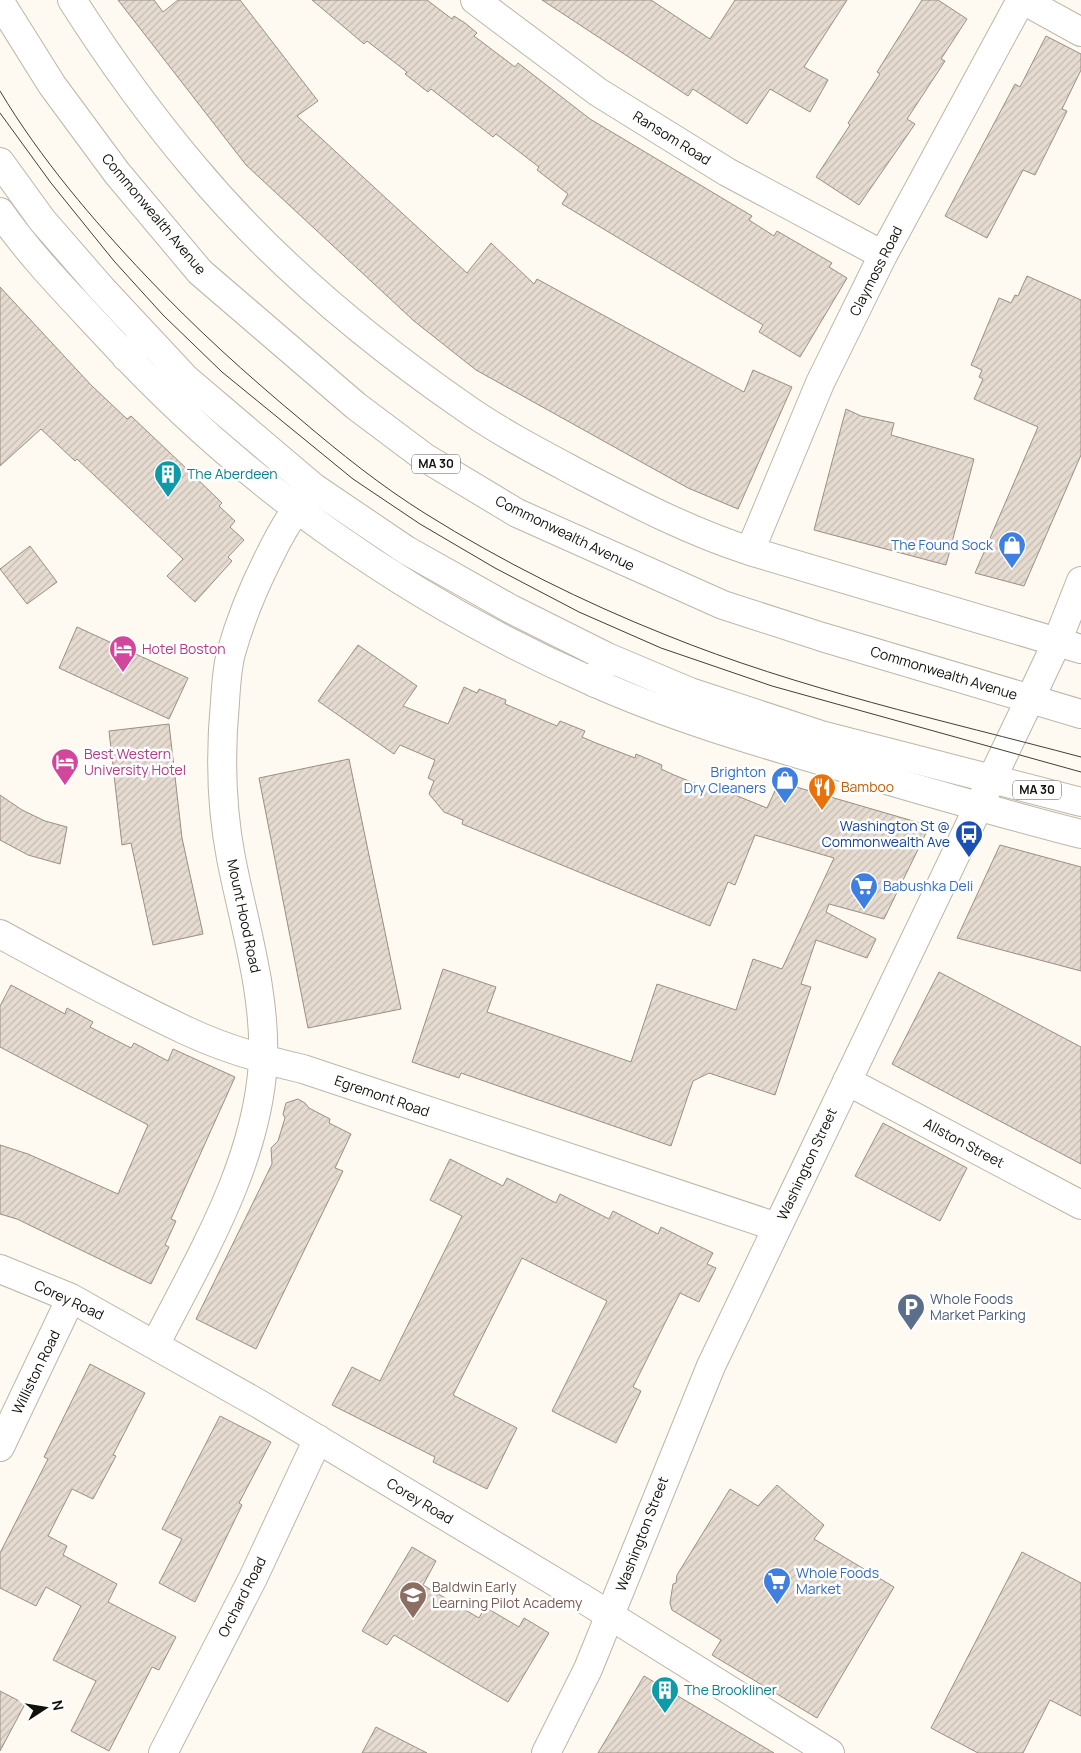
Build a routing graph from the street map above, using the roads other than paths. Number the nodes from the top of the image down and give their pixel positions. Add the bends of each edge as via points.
1 (72, 0) edge
2 (475, 0) edge
3 (1022, 0) edge
4 (0, 2) edge
5 (1081, 32) edge
6 (0, 162) edge
7 (0, 212) edge
8 (11, 249) edge
9 (883, 255) junction
10 (146, 338) junction
11 (126, 357) junction
12 (313, 487) junction
13 (295, 509) junction
14 (750, 550) junction
15 (1081, 582) edge
16 (1069, 645) edge
17 (607, 657) junction
18 (595, 683) junction
19 (1030, 699) junction
20 (1081, 714) edge
21 (992, 778) junction
22 (1081, 802) edge
23 (978, 808) junction
24 (1081, 834) edge
25 (0, 934) edge
26 (263, 1058) junction
27 (846, 1081) junction
28 (1081, 1205) edge
29 (777, 1227) junction
30 (0, 1269) edge
31 (72, 1298) junction
32 (155, 1344) junction
33 (318, 1440) junction
34 (0, 1447) edge
35 (610, 1616) junction
36 (163, 1753) edge
37 (546, 1753) edge
38 (830, 1753) edge

1 - 14 street via 138,97 194,167 256,235 388,353 468,410 536,451 697,533
2 - 9 street, Ransom Road via 598,92 727,172
3 - 5 street
3 - 9 street, Claymoss Road
4 - 19 street, Commonwealth Avenue / MA 30 via 52,85 117,173 200,272 356,406 424,456 517,513 723,605
6 - 10 street, MA 30 via 42,220
7 - 8 street
8 - 11 street
9 - 14 street, Claymoss Road via 820,383
10 - 11 street
10 - 12 street, MA 30 via 186,379
11 - 13 street via 232,456
12 - 13 street, Mount Hood Road
12 - 17 street, MA 30 via 406,550 511,609
13 - 18 street via 440,606
13 - 26 street, Mount Hood Road via 250,595 230,655 223,721 221,797 258,982
14 - 16 street
15 - 16 street, Washington Street
16 - 19 street, Washington Street
17 - 18 street
17 - 21 street, MA 30 via 690,692 821,735
18 - 23 street via 763,744
19 - 20 street, Commonwealth Avenue / MA 30
19 - 21 street, Washington Street
21 - 22 street, MA 30
21 - 23 street, Washington Street
23 - 24 street
23 - 27 street, Washington Street
25 - 26 street, Egremont Road via 96,987 188,1032
26 - 29 street, Egremont Road
26 - 32 street, Mount Hood Road via 257,1109 246,1152 205,1247
27 - 28 street, Allston Street
27 - 29 street, Washington Street
29 - 35 street, Washington Street via 682,1432
30 - 31 street, Corey Road
31 - 32 street, Corey Road
31 - 34 street, Williston Road
32 - 33 street, Corey Road
33 - 35 street, Corey Road
33 - 36 street, Orchard Road
35 - 37 street, Washington Street
35 - 38 street, Corey Road

